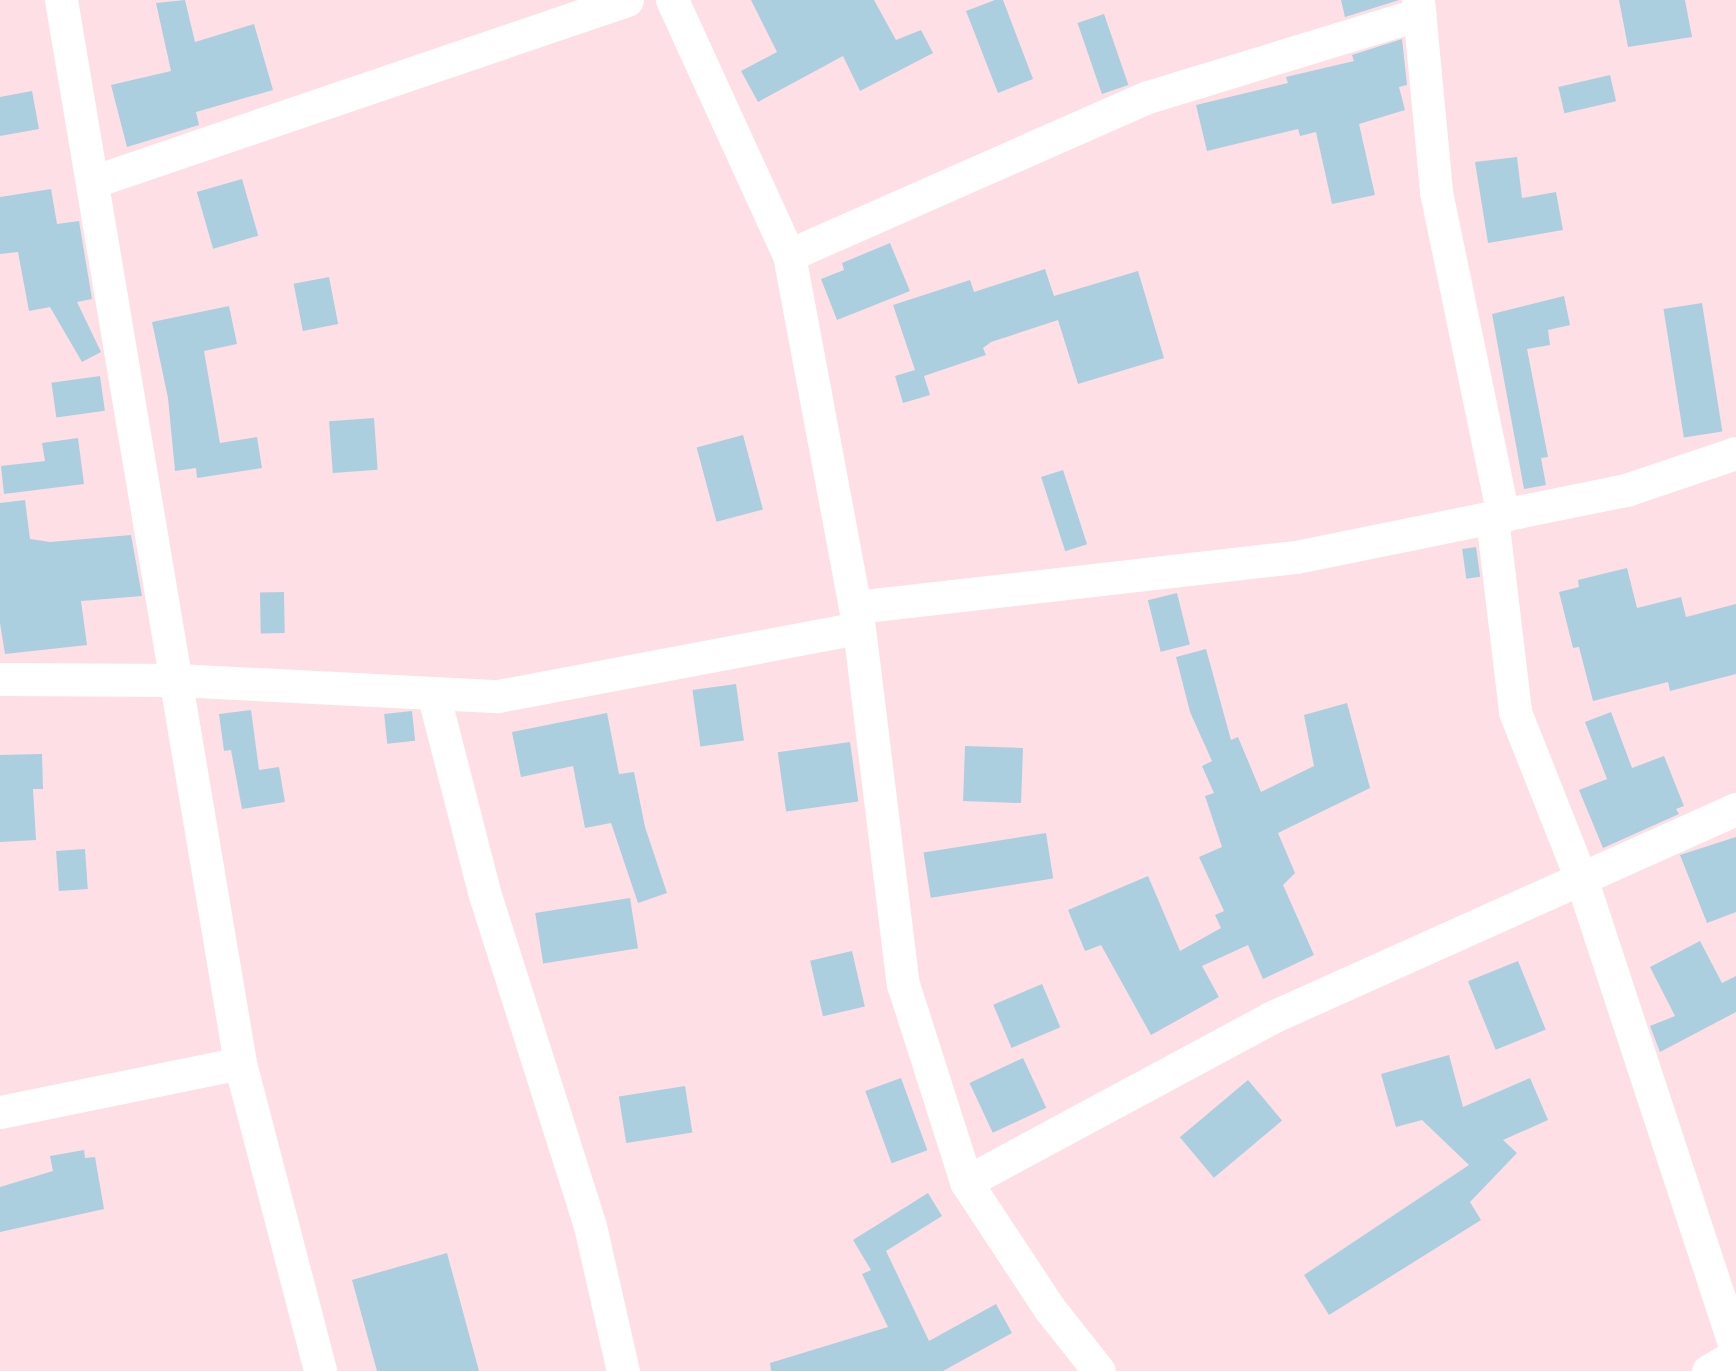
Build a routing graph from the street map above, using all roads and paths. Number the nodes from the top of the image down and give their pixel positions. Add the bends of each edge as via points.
1 (61, 0) edge
2 (628, 0) edge
3 (672, 0) edge
4 (1419, 7) edge
5 (92, 183) junction
6 (789, 255) junction
7 (1736, 453) edge
8 (1498, 517) junction
9 (858, 617) junction
10 (0, 679) edge
11 (177, 680) junction
12 (433, 693) junction
13 (1736, 809) edge
14 (1582, 881) junction
15 (240, 1063) junction
16 (0, 1112) edge
17 (966, 1182) junction
18 (1736, 1350) edge
19 (1736, 1356) edge
20 (320, 1371) edge
21 (623, 1371) edge
22 (1099, 1371) edge
23 (1708, 1371) edge

1 - 5 street
2 - 5 street
3 - 6 street
4 - 6 street via 1148,97
4 - 8 street via 1436,192
5 - 11 street
6 - 9 street
7 - 8 street via 1626,490
8 - 9 street via 1296,557
8 - 14 street via 1515,712
9 - 12 street via 498,696
9 - 17 street via 902,984
10 - 11 street
11 - 12 street
11 - 15 street
12 - 21 street via 485,895 590,1226
13 - 14 street
14 - 17 street via 1270,1018
14 - 18 street
15 - 16 street
15 - 20 street
17 - 22 street via 1049,1308
19 - 23 street

